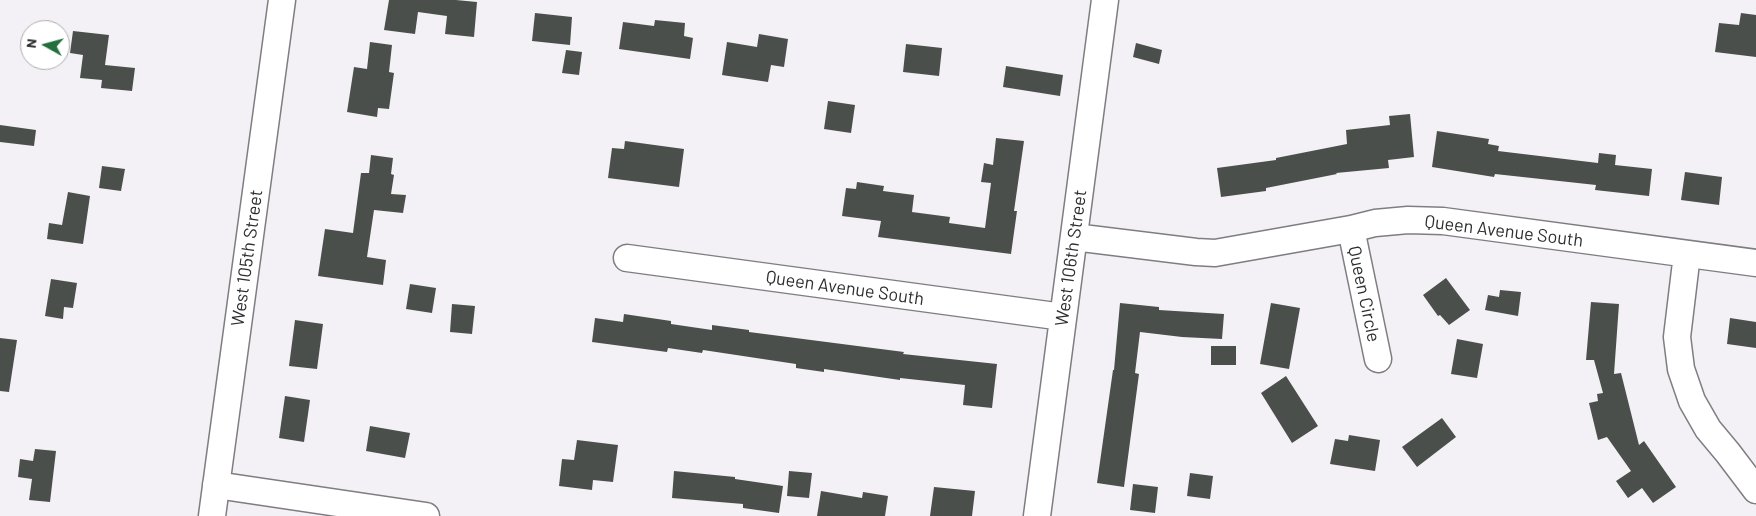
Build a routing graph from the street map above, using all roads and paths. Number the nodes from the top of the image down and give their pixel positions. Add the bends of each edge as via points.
1 (282, 0) edge
2 (1106, 0) edge
3 (1351, 229) junction
4 (1074, 237) junction
5 (1687, 254) junction
6 (626, 258) dead end
7 (1756, 264) edge
8 (1063, 317) junction
9 (1378, 359) dead end
10 (216, 485) junction
11 (1756, 490) edge
12 (212, 516) edge
13 (426, 516) edge
14 (1037, 516) edge

1 - 10 street, West 105th Street
2 - 4 street, West 106th Street
3 - 4 street, Queen Avenue South via 1216,252
3 - 5 street, Queen Avenue South via 1383,222 1443,221
3 - 9 street, Queen Circle
4 - 8 street, West 106th Street
5 - 7 street, Queen Avenue South
5 - 11 street via 1677,337 1681,369 1692,401 1708,429
6 - 8 street, Queen Avenue South
8 - 14 street, West 106th Street
10 - 12 street, West 105th Street
10 - 13 street

